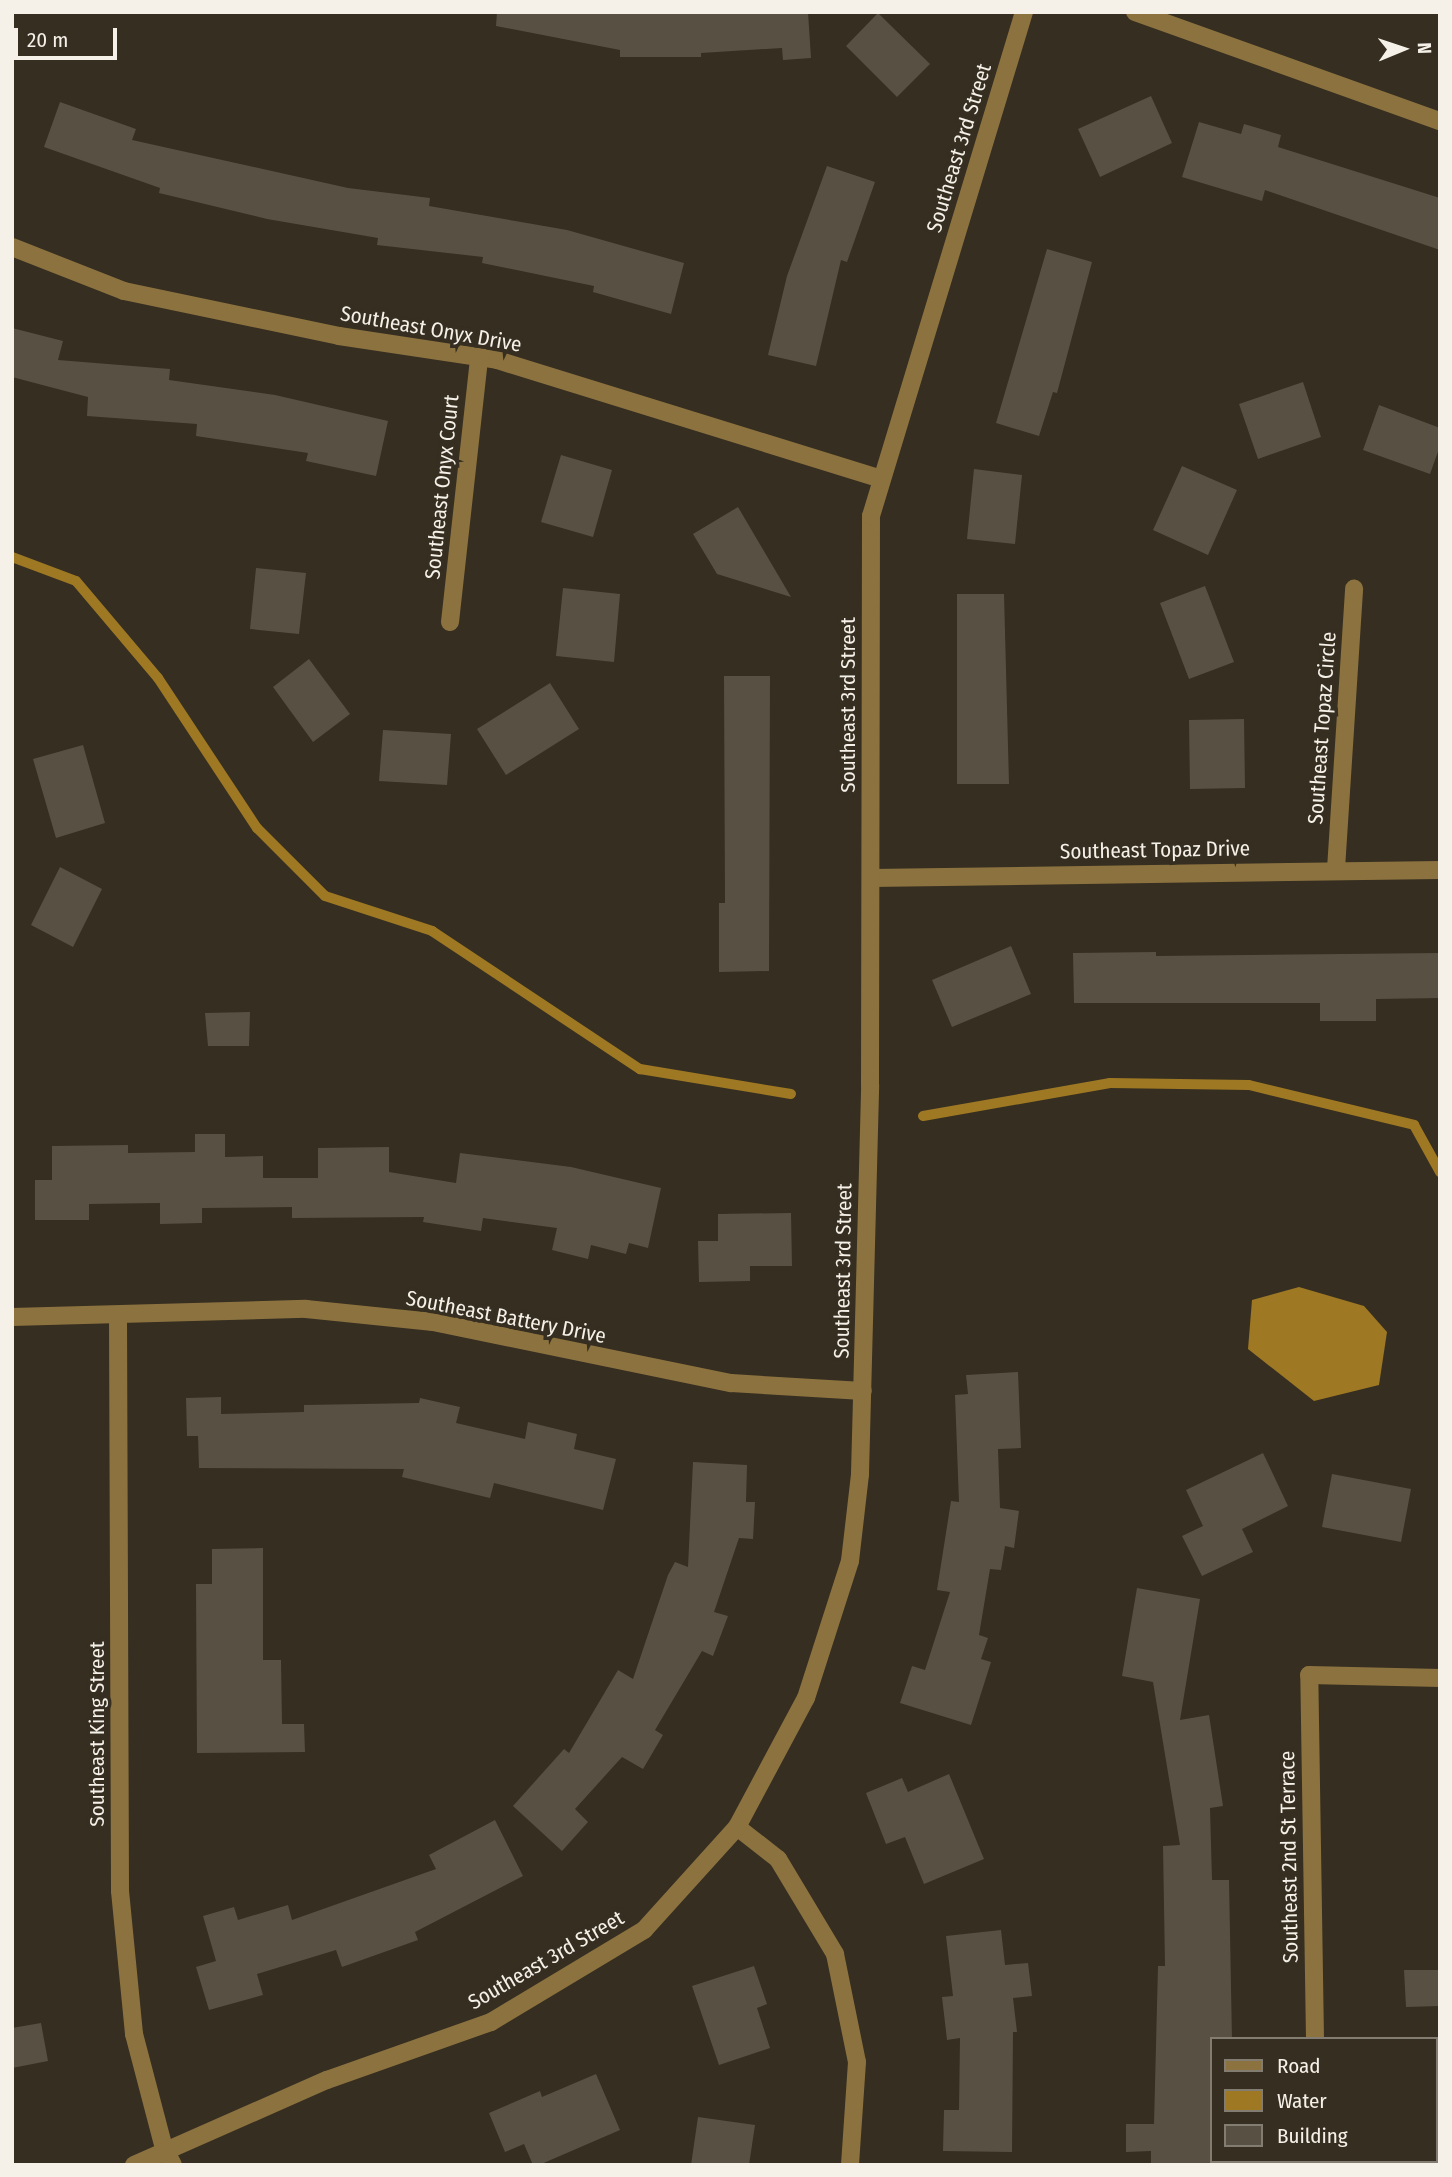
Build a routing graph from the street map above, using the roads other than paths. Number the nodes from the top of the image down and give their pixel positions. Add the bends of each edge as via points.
1 (1024, 12) edge
2 (1135, 12) edge
3 (1440, 121) edge
4 (12, 247) edge
5 (479, 358) junction
6 (881, 478) junction
7 (1354, 589) dead end
8 (450, 622) dead end
9 (1336, 869) junction
10 (1440, 870) edge
11 (871, 878) junction
12 (118, 1315) junction
13 (12, 1317) edge
14 (863, 1391) junction
15 (1440, 1678) edge
16 (737, 1827) junction
17 (1315, 2037) edge
18 (164, 2148) junction
19 (134, 2165) edge
20 (173, 2165) edge
21 (850, 2165) edge

1 - 6 street, Southeast 3rd Street
2 - 3 street
4 - 5 street, Southeast Onyx Drive via 124,291 339,336
5 - 6 street, Southeast Onyx Drive
5 - 8 street, Southeast Onyx Court
6 - 11 street, Southeast 3rd Street via 871,516
7 - 9 street, Southeast Topaz Circle
9 - 10 street, Southeast Topaz Drive
9 - 11 street, Southeast Topaz Drive
11 - 14 street, Southeast 3rd Street
12 - 13 street, Southeast Battery Drive
12 - 14 street, Southeast Battery Drive via 318,1311 433,1322 731,1383
12 - 18 street, Southeast King Street via 120,1891 134,2034
14 - 16 street, Southeast 3rd Street via 850,1561 807,1698
15 - 17 street, Southeast 2nd St Terrace via 1309,1675
16 - 18 street, Southeast 3rd Street via 644,1930 491,2022 327,2080
16 - 21 street via 778,1859 835,1954 857,2062
18 - 19 street, Southeast 3rd Street
18 - 20 street, Southeast King Street

